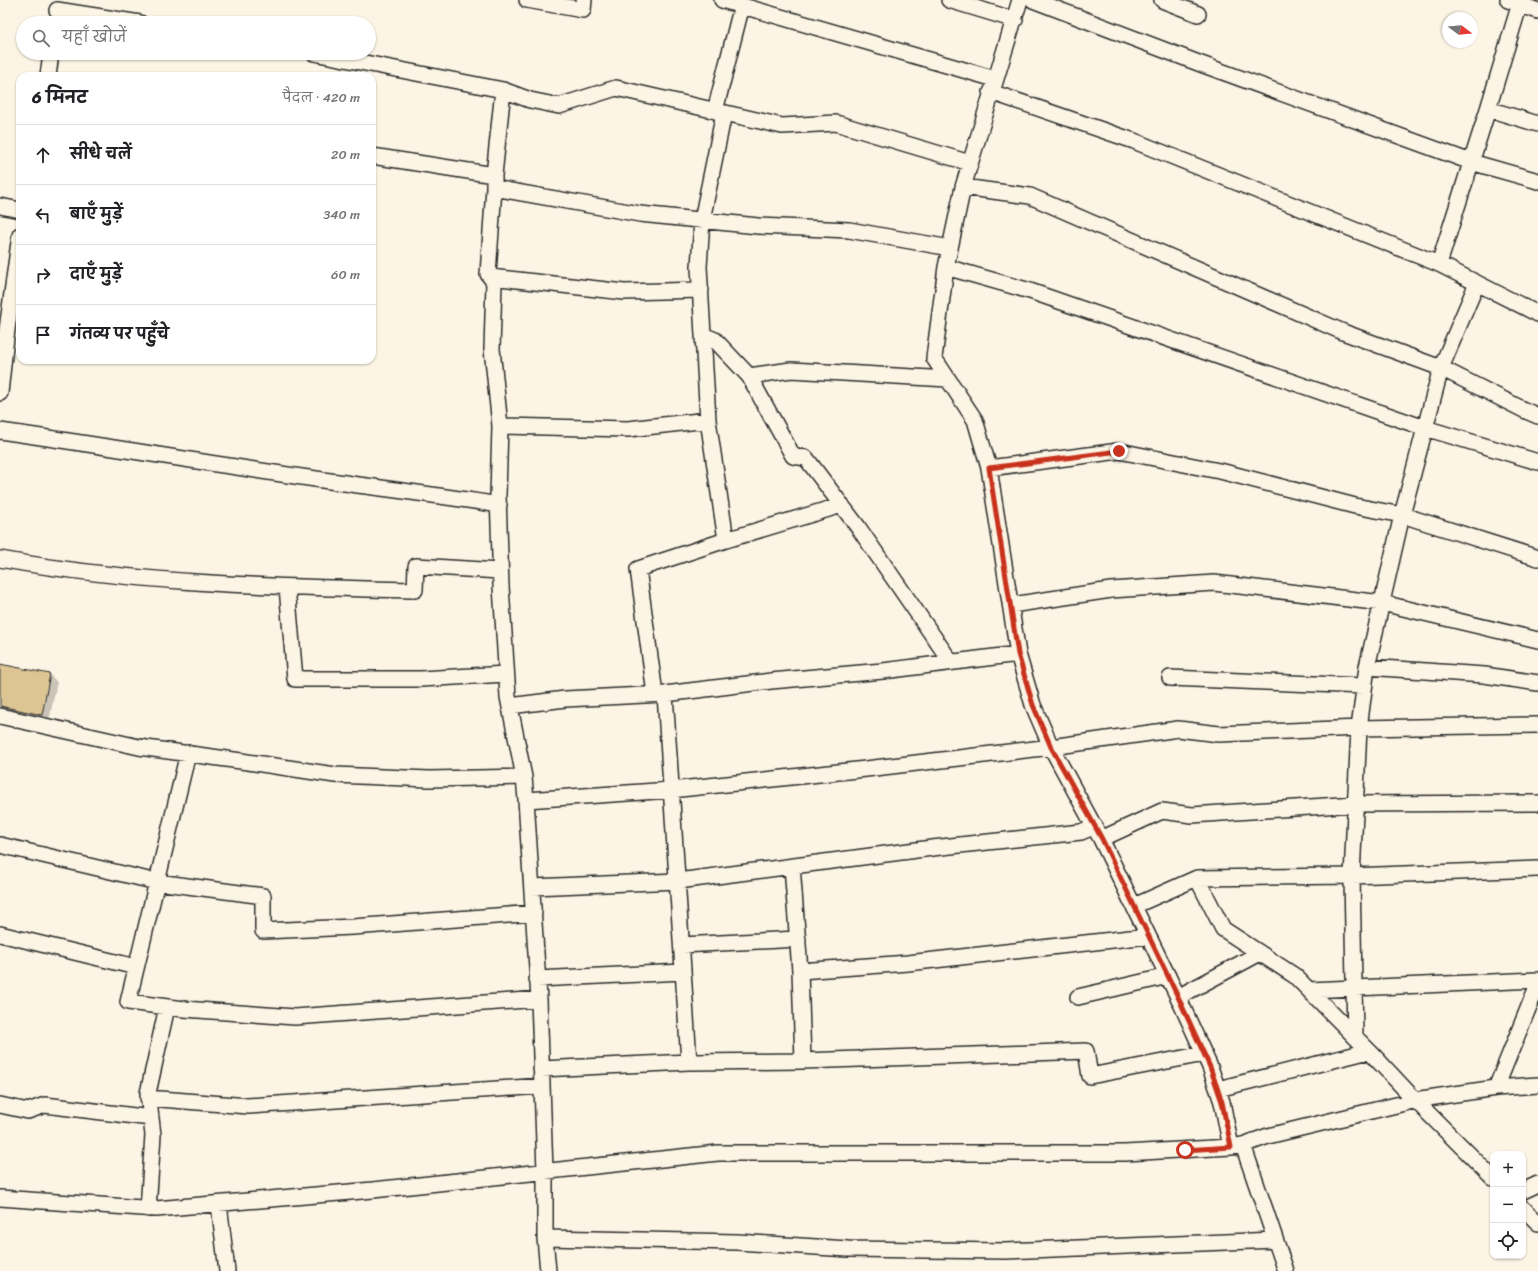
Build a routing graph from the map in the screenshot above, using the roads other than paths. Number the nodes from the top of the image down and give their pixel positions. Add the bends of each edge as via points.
1 (527, 0) edge
2 (584, 0) edge
3 (722, 0) edge
4 (949, 0) edge
5 (1020, 0) edge
6 (1033, 0) edge
7 (1162, 0) edge
8 (1516, 2) edge
9 (742, 5) junction
10 (759, 5) edge
11 (1538, 10) edge
12 (57, 11) edge
13 (1198, 14) dead end
14 (92, 16) edge
15 (1015, 20) junction
16 (50, 60) edge
17 (350, 60) edge
18 (49, 72) edge
19 (993, 85) junction
20 (503, 90) junction
21 (1488, 109) junction
22 (720, 112) junction
23 (1538, 124) edge
24 (376, 157) edge
25 (1471, 162) junction
26 (970, 163) junction
27 (1538, 181) edge
28 (494, 182) junction
29 (963, 187) junction
30 (0, 206) edge
31 (16, 209) edge
32 (702, 220) junction
33 (950, 248) junction
34 (1439, 264) junction
35 (946, 267) junction
36 (16, 268) edge
37 (491, 277) junction
38 (1477, 283) junction
39 (701, 290) junction
40 (1538, 314) edge
41 (8, 333) edge
42 (703, 335) junction
43 (1442, 368) junction
44 (749, 376) junction
45 (948, 379) junction
46 (0, 393) edge
47 (1538, 416) edge
48 (708, 420) junction
49 (500, 426) junction
50 (1425, 428) junction
51 (0, 431) edge
52 (1538, 462) edge
53 (989, 468) junction
54 (499, 505) junction
55 (842, 505) junction
56 (1402, 515) junction
57 (726, 540) junction
58 (1538, 558) edge
59 (0, 559) edge
60 (500, 571) junction
61 (287, 587) junction
62 (1382, 603) junction
63 (1011, 605) junction
64 (1538, 640) edge
65 (1018, 654) junction
66 (951, 662) junction
67 (1367, 667) junction
68 (506, 674) junction
69 (1170, 678) dead end
70 (1538, 683) edge
71 (1364, 686) junction
72 (660, 694) junction
73 (510, 706) junction
74 (0, 716) edge
75 (1538, 724) edge
76 (1359, 728) junction
77 (1051, 747) junction
78 (188, 753) junction
79 (524, 777) junction
80 (671, 790) junction
81 (526, 800) junction
82 (1538, 803) edge
83 (1355, 804) junction
84 (1098, 833) junction
85 (0, 845) edge
86 (792, 866) junction
87 (1538, 869) edge
88 (1352, 876) junction
89 (1197, 878) junction
90 (678, 881) junction
91 (157, 882) junction
92 (532, 887) junction
93 (1134, 906) junction
94 (534, 913) junction
95 (0, 934) edge
96 (1148, 936) junction
97 (798, 939) junction
98 (682, 945) junction
99 (1260, 953) junction
100 (136, 968) junction
101 (800, 971) junction
102 (683, 972) junction
103 (1168, 976) junction
104 (537, 979) junction
105 (1538, 980) edge
106 (1538, 984) edge
107 (1354, 989) junction
108 (1309, 990) junction
109 (1078, 997) dead end
110 (1178, 997) junction
111 (539, 999) junction
112 (167, 1007) junction
113 (1355, 1037) junction
114 (1369, 1051) junction
115 (1204, 1054) junction
116 (803, 1061) junction
117 (689, 1062) junction
118 (541, 1069) junction
119 (1538, 1085) edge
120 (542, 1086) junction
121 (1496, 1088) junction
122 (1218, 1089) junction
123 (148, 1098) junction
124 (1414, 1100) junction
125 (0, 1105) edge
126 (151, 1118) junction
127 (1237, 1146) junction
128 (545, 1171) junction
129 (1490, 1175) edge
130 (1538, 1184) edge
131 (1526, 1190) edge
132 (0, 1198) edge
133 (220, 1204) junction
134 (148, 1209) junction
135 (1526, 1211) edge
136 (1538, 1223) edge
137 (545, 1238) junction
138 (1275, 1240) junction
139 (226, 1271) edge
140 (548, 1271) edge
141 (1286, 1271) edge

1 - 2 street via 583,10
3 - 9 street
4 - 15 street
5 - 15 street
6 - 25 street
7 - 13 street
8 - 11 street
8 - 21 street
9 - 10 street
9 - 22 street
10 - 19 street
12 - 14 street
15 - 19 street
16 - 18 street
17 - 20 street
19 - 26 street
19 - 34 street
20 - 22 street via 530,100 559,106 616,88
20 - 28 street
21 - 23 street
21 - 25 street
22 - 26 street via 782,126 836,123
22 - 32 street
24 - 28 street
25 - 27 street
25 - 34 street
26 - 29 street
28 - 32 street via 640,214
28 - 37 street via 488,274
29 - 33 street
29 - 43 street via 1030,196 1343,332
30 - 31 street
32 - 33 street via 758,226 849,230
32 - 39 street via 699,267
33 - 35 street
34 - 38 street
35 - 45 street via 934,358
35 - 50 street via 1038,294
36 - 41 street
37 - 39 street via 624,292
37 - 49 street via 494,282 492,349
38 - 40 street
38 - 43 street
39 - 42 street
41 - 46 street
42 - 44 street via 715,340
42 - 48 street
43 - 47 street
43 - 50 street
44 - 45 street via 791,370
44 - 55 street via 793,456 806,458
45 - 53 street via 975,420
48 - 49 street via 628,429
48 - 57 street
49 - 54 street
50 - 52 street
50 - 56 street
51 - 54 street
53 - 56 street via 1119,451 1224,472 1355,506
53 - 63 street
54 - 60 street
55 - 57 street
55 - 66 street
56 - 58 street
56 - 62 street
57 - 72 street via 638,569
59 - 61 street via 156,580
60 - 61 street via 416,566 415,590
60 - 68 street
61 - 68 street via 295,679 421,679
62 - 63 street via 1214,583 1111,590
62 - 64 street
62 - 67 street
63 - 65 street
65 - 66 street
65 - 77 street via 1033,705
66 - 72 street
67 - 70 street via 1484,675
67 - 71 street
68 - 73 street
69 - 71 street
71 - 76 street
72 - 73 street via 565,699
72 - 80 street
73 - 79 street
74 - 78 street via 139,747
75 - 76 street
76 - 77 street via 1220,734 1178,729
76 - 83 street
77 - 80 street
77 - 84 street
78 - 79 street via 334,776 429,779
78 - 91 street
79 - 81 street
80 - 81 street
80 - 90 street
81 - 92 street
82 - 83 street
83 - 84 street via 1192,815 1162,811
83 - 88 street
84 - 86 street via 1081,832 932,848
84 - 93 street
85 - 91 street
86 - 90 street
86 - 97 street
87 - 88 street
88 - 89 street
88 - 107 street
89 - 93 street
89 - 99 street via 1224,929
90 - 92 street
90 - 98 street
91 - 94 street via 263,896 264,931
91 - 100 street
92 - 94 street
93 - 96 street
94 - 104 street
95 - 100 street
96 - 101 street via 908,963
96 - 103 street
97 - 98 street
97 - 101 street
98 - 102 street
99 - 108 street via 1295,976
99 - 110 street
100 - 112 street via 128,1002
101 - 116 street
102 - 104 street
102 - 117 street
103 - 109 street
103 - 110 street
104 - 111 street
105 - 107 street
106 - 121 street
107 - 108 street
107 - 113 street
108 - 113 street
110 - 115 street
111 - 112 street via 295,1017
111 - 118 street
112 - 123 street
113 - 114 street
114 - 122 street
114 - 124 street
115 - 116 street via 1090,1076 1086,1052
115 - 122 street
116 - 117 street
117 - 118 street
118 - 120 street
119 - 121 street
120 - 123 street via 248,1106
120 - 128 street
121 - 124 street
122 - 127 street
123 - 126 street
124 - 127 street
124 - 129 street
125 - 126 street via 28,1111 45,1106
126 - 134 street via 153,1134
127 - 128 street via 1124,1153 718,1153
127 - 138 street
128 - 133 street
128 - 137 street
130 - 131 street
132 - 134 street
133 - 134 street
133 - 139 street
135 - 136 street
137 - 138 street via 737,1242 848,1249 1005,1250
137 - 140 street
138 - 141 street

